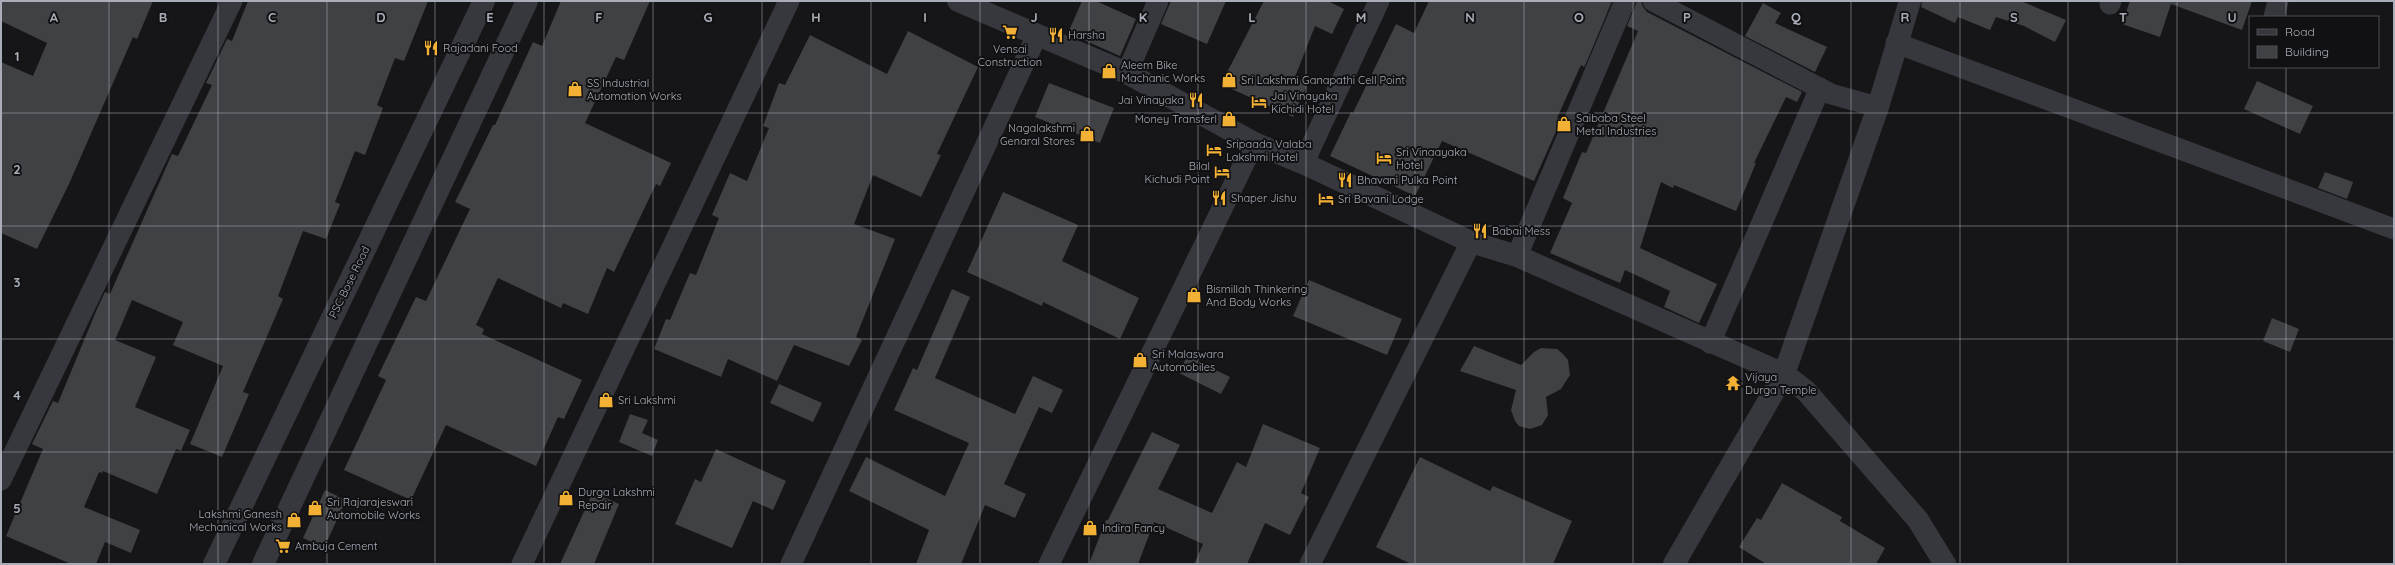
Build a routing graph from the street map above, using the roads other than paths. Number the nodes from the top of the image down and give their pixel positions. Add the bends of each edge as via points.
1 (232, 1) edge
2 (484, 1) edge
3 (527, 1) edge
4 (789, 1) edge
5 (958, 1) edge
6 (1158, 1) edge
7 (1379, 1) edge
8 (1625, 1) edge
9 (1652, 1) edge
10 (1910, 1) edge
11 (2278, 1) edge
12 (2274, 16) edge
13 (1037, 35) junction
14 (1896, 43) junction
15 (1127, 73) junction
16 (1825, 91) junction
17 (1871, 105) junction
18 (1254, 143) junction
19 (1305, 164) junction
20 (2394, 229) edge
21 (1471, 242) junction
22 (1517, 256) junction
23 (1710, 343) junction
24 (1784, 374) junction
25 (1, 480) edge
26 (214, 564) edge
27 (263, 564) edge
28 (522, 564) edge
29 (791, 564) edge
30 (1049, 564) edge
31 (1310, 564) edge
32 (1674, 564) edge
33 (1945, 564) edge

1 - 25 street
2 - 26 street, PSC Bose Road
3 - 27 street
4 - 28 street
5 - 13 street
6 - 15 street
7 - 19 street
8 - 22 street
9 - 16 street
10 - 14 street
11 - 12 street
13 - 15 street
13 - 29 street
14 - 17 street
14 - 20 street
15 - 18 street
16 - 17 street
16 - 23 street
17 - 24 street
18 - 19 street
18 - 30 street
19 - 21 street
21 - 22 street
21 - 31 street
22 - 23 street
23 - 24 street
24 - 32 street
24 - 33 street via 1806,391 1918,520

